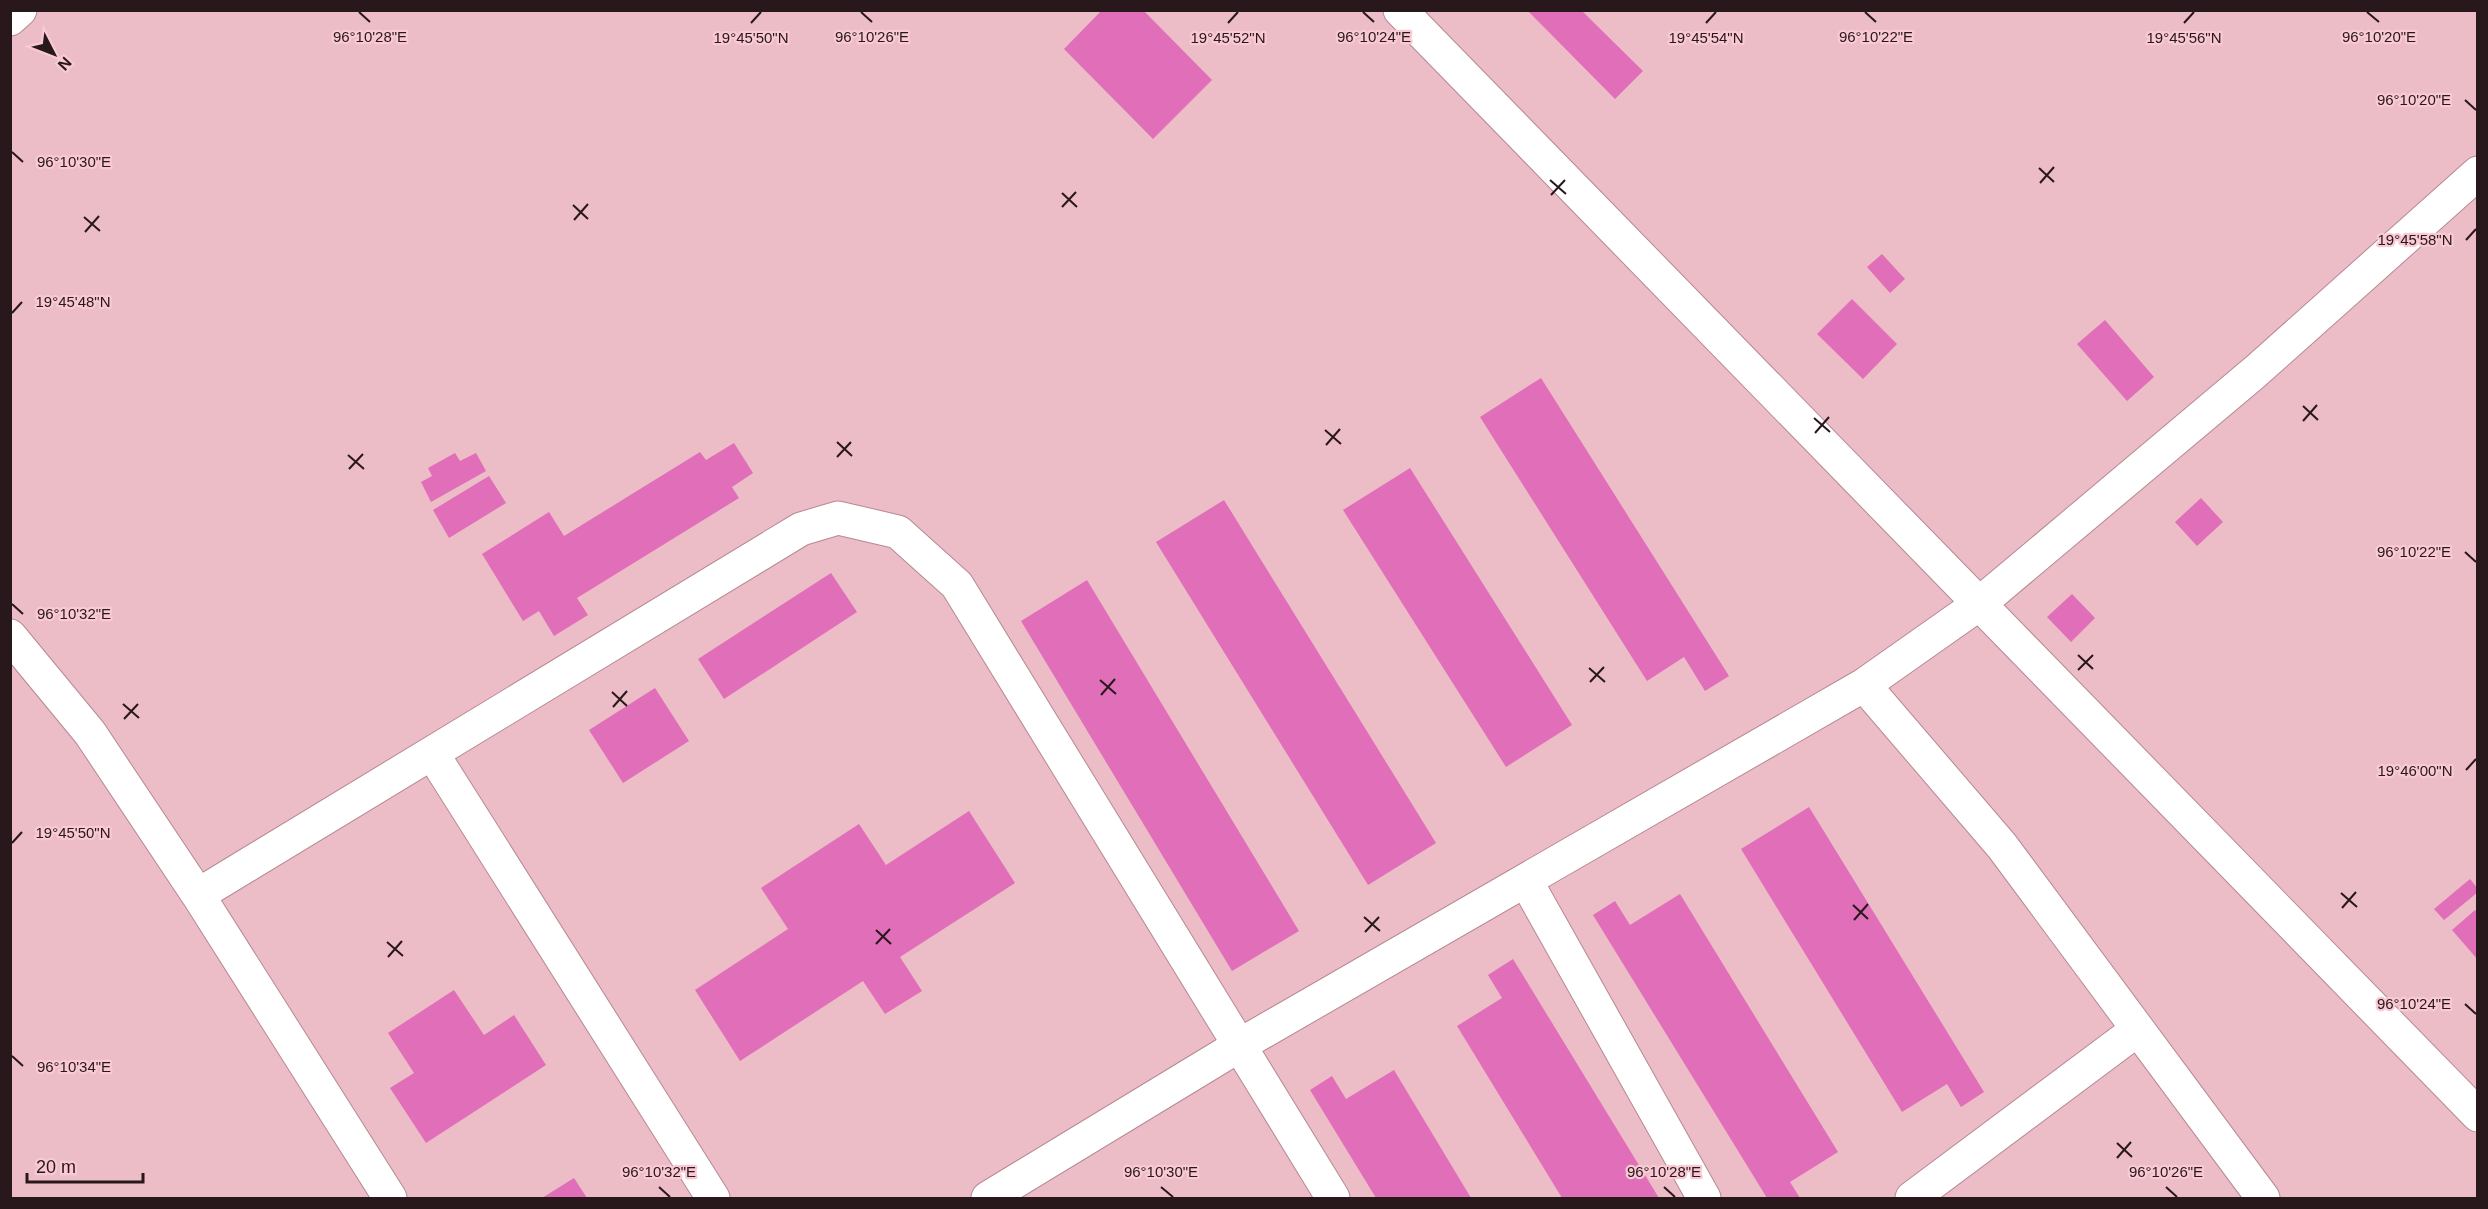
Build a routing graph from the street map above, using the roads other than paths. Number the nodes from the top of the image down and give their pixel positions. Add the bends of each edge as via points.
1 (20, 10) edge
2 (1400, 10) edge
3 (10, 20) edge
4 (2478, 173) edge
5 (1979, 604) junction
6 (10, 636) edge
7 (1864, 685) junction
8 (432, 753) junction
9 (1526, 881) junction
10 (198, 895) junction
11 (2137, 1030) junction
12 (1240, 1046) junction
13 (2478, 1115) edge
14 (390, 1198) edge
15 (713, 1198) edge
16 (988, 1198) edge
17 (1333, 1198) edge
18 (1704, 1198) edge
19 (1912, 1198) edge
20 (2263, 1198) edge

1 - 3 street
2 - 5 street
4 - 5 street via 2255,372
5 - 7 street
5 - 13 street
6 - 10 street via 90,733
7 - 9 street
7 - 11 street via 2002,846
8 - 10 street
8 - 12 street via 801,529 838,518 898,532 957,585
8 - 15 street
9 - 12 street
9 - 18 street
10 - 14 street
11 - 19 street
11 - 20 street
12 - 16 street
12 - 17 street

